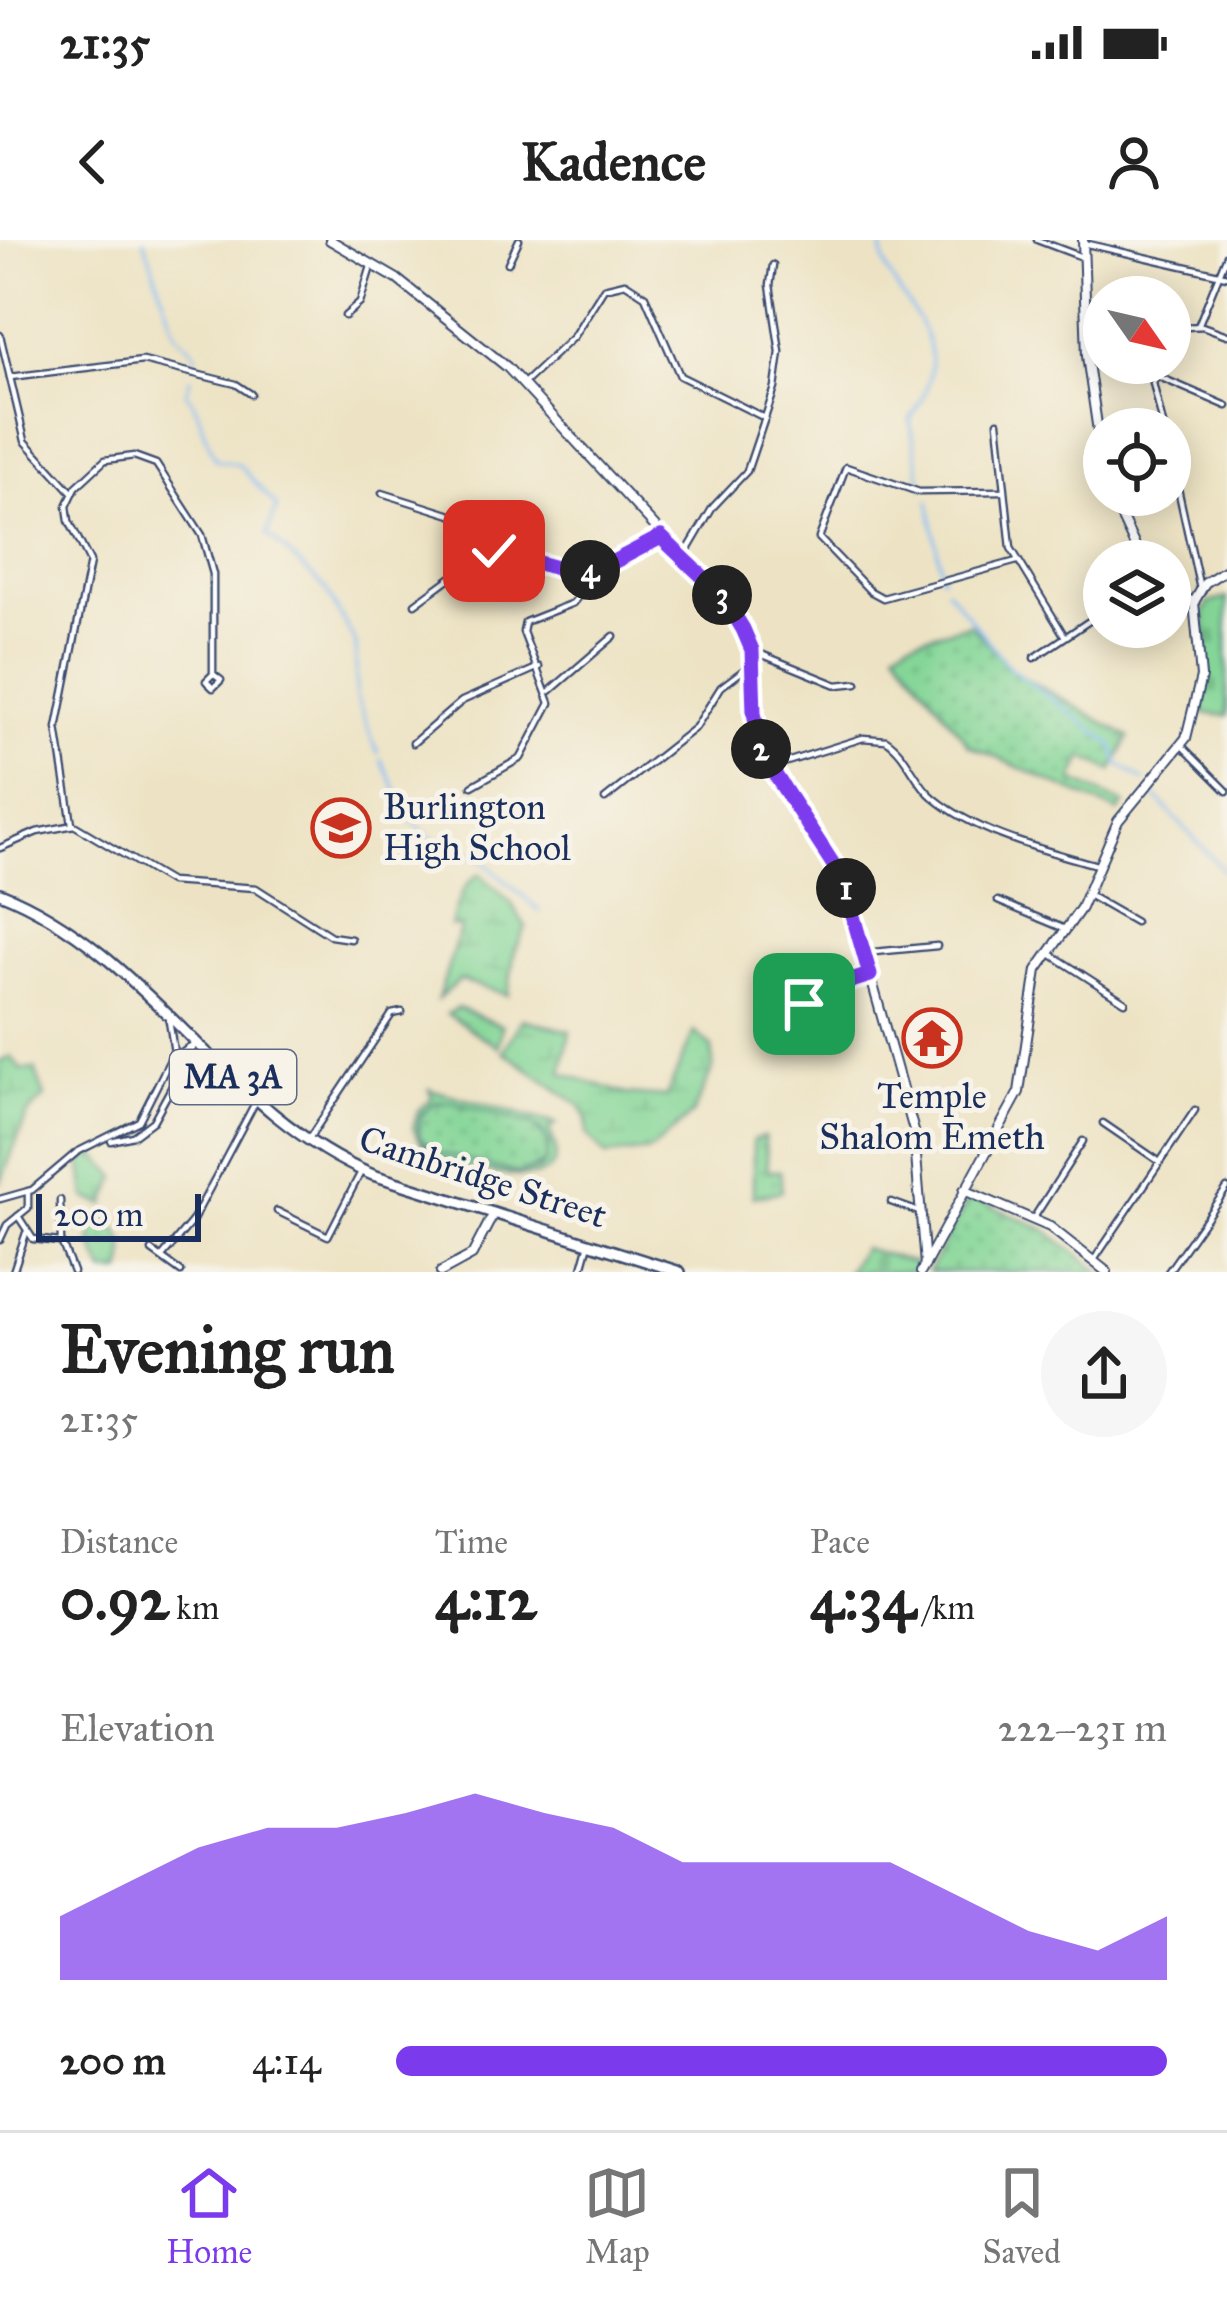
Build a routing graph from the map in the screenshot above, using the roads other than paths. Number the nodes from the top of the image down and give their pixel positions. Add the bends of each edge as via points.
1 (330, 240) edge
2 (519, 240) edge
3 (1037, 240) edge
4 (1083, 242) edge
5 (1227, 255) edge
6 (1082, 257) junction
7 (372, 263) junction
8 (508, 263) dead end
9 (773, 265) dead end
10 (1218, 273) junction
11 (1227, 276) edge
12 (1083, 277) edge
13 (345, 316) dead end
14 (1191, 326) edge
15 (1198, 326) junction
16 (0, 335) edge
17 (1227, 335) edge
18 (10, 377) junction
19 (523, 384) junction
20 (251, 394) dead end
21 (1227, 406) edge
22 (1160, 408) edge
23 (766, 418) junction
24 (998, 422) dead end
25 (1004, 491) junction
26 (72, 492) junction
27 (382, 493) dead end
28 (1184, 516) edge
29 (661, 537) junction
30 (490, 548) junction
31 (683, 558) junction
32 (1017, 561) junction
33 (1227, 569) edge
34 (598, 570) junction
35 (1200, 589) junction
36 (1191, 601) edge
37 (1194, 602) junction
38 (415, 604) dead end
39 (1083, 624) edge
40 (1064, 635) junction
41 (614, 636) dead end
42 (752, 650) junction
43 (1034, 658) dead end
44 (753, 663) junction
45 (539, 668) junction
46 (213, 674) dead end
47 (856, 683) dead end
48 (550, 691) junction
49 (413, 743) dead end
50 (1182, 746) junction
51 (769, 768) junction
52 (472, 786) dead end
53 (1227, 791) edge
54 (605, 799) dead end
55 (72, 824) junction
56 (0, 848) edge
57 (1100, 866) junction
58 (0, 893) edge
59 (1088, 895) junction
60 (998, 901) dead end
61 (1135, 922) dead end
62 (1066, 930) junction
63 (351, 939) dead end
64 (937, 946) dead end
65 (864, 953) junction
66 (1048, 953) junction
67 (870, 975) junction
68 (1125, 1002) dead end
69 (804, 1004) dead end
70 (164, 1011) junction
71 (402, 1012) dead end
72 (196, 1042) junction
73 (166, 1069) junction
74 (257, 1099) junction
75 (1195, 1110) dead end
76 (1102, 1123) dead end
77 (308, 1140) junction
78 (106, 1141) junction
79 (1084, 1141) dead end
80 (1160, 1161) junction
81 (362, 1170) junction
82 (1227, 1188) edge
83 (964, 1190) junction
84 (28, 1192) junction
85 (0, 1199) edge
86 (60, 1200) dead end
87 (891, 1202) dead end
88 (277, 1211) dead end
89 (494, 1212) junction
90 (18, 1216) junction
91 (924, 1217) junction
92 (1033, 1219) junction
93 (26, 1233) junction
94 (938, 1239) junction
95 (0, 1240) edge
96 (61, 1241) junction
97 (590, 1241) junction
98 (152, 1251) dead end
99 (162, 1257) junction
100 (1094, 1260) junction
101 (923, 1268) edge
102 (455, 1270) edge
103 (13, 1272) edge
104 (73, 1272) edge
105 (182, 1272) edge
106 (442, 1272) edge
107 (581, 1272) edge
108 (680, 1272) edge
109 (1107, 1272) edge
110 (1168, 1272) edge

1 - 7 street
2 - 8 street
3 - 6 street
4 - 6 street
4 - 10 street
5 - 10 street
6 - 12 street
7 - 13 street via 360,303
7 - 19 street
9 - 23 street via 780,352
10 - 11 street
10 - 15 street
14 - 15 street
15 - 17 street
16 - 18 street
18 - 20 street via 143,361
18 - 26 street via 29,450
19 - 23 street via 566,344 604,288 625,283 645,296 680,376
19 - 29 street
21 - 22 street via 1155,377
23 - 31 street via 743,478 713,507
24 - 25 street
25 - 32 street
25 - 32 street via 919,492 846,467 818,536 883,598
26 - 46 street via 113,457 147,458 165,472 209,553
26 - 55 street via 67,518 90,567 57,735
27 - 30 street via 461,518
28 - 35 street
29 - 31 street
29 - 34 street
30 - 34 street
30 - 38 street
31 - 42 street via 727,601
32 - 40 street
33 - 35 street
34 - 45 street via 573,603 525,622
35 - 37 street
36 - 37 street
37 - 50 street via 1201,677
39 - 40 street
40 - 43 street
41 - 48 street
42 - 44 street
42 - 47 street via 836,685
44 - 51 street via 755,722
44 - 54 street via 722,687 696,728
45 - 48 street
45 - 49 street via 462,701
48 - 52 street via 524,754
50 - 53 street
50 - 57 street via 1118,821
51 - 57 street via 858,740 886,740 954,812
51 - 65 street via 835,864
55 - 56 street
55 - 63 street via 170,882 256,887 331,936
57 - 59 street
58 - 70 main road, Cambridge Street / MA 3A via 68,928
59 - 61 street
59 - 62 street
60 - 62 street
62 - 66 street
64 - 65 street
65 - 67 street
66 - 68 street
66 - 83 street via 1033,981 1019,1092
67 - 69 street via 816,992
67 - 91 street via 914,1131
70 - 72 main road, Cambridge Street / MA 3A
70 - 73 street via 176,1041
71 - 77 street via 392,1014
72 - 73 street
72 - 74 main road, Cambridge Street / MA 3A
72 - 78 street via 152,1121
73 - 78 street via 143,1117
74 - 77 main road, Cambridge Street / MA 3A
74 - 99 street via 193,1220
75 - 80 street
76 - 80 street
77 - 81 main road, Cambridge Street / MA 3A
78 - 84 street via 77,1152
79 - 92 street
80 - 100 street
81 - 88 street via 328,1236
81 - 89 main road, Cambridge Street / MA 3A
82 - 110 street
83 - 92 street
83 - 94 street
84 - 85 street
84 - 90 street via 29,1206
86 - 96 street
87 - 91 street
89 - 97 main road, Cambridge Street / MA 3A
89 - 102 street
90 - 93 street
90 - 95 street
91 - 94 street
91 - 101 street
92 - 100 street
93 - 96 street via 40,1243
93 - 103 street
94 - 101 street
96 - 104 street
97 - 107 street
97 - 108 main road, Cambridge Street / MA 3A
98 - 99 street
99 - 105 street
100 - 109 street
102 - 106 street

